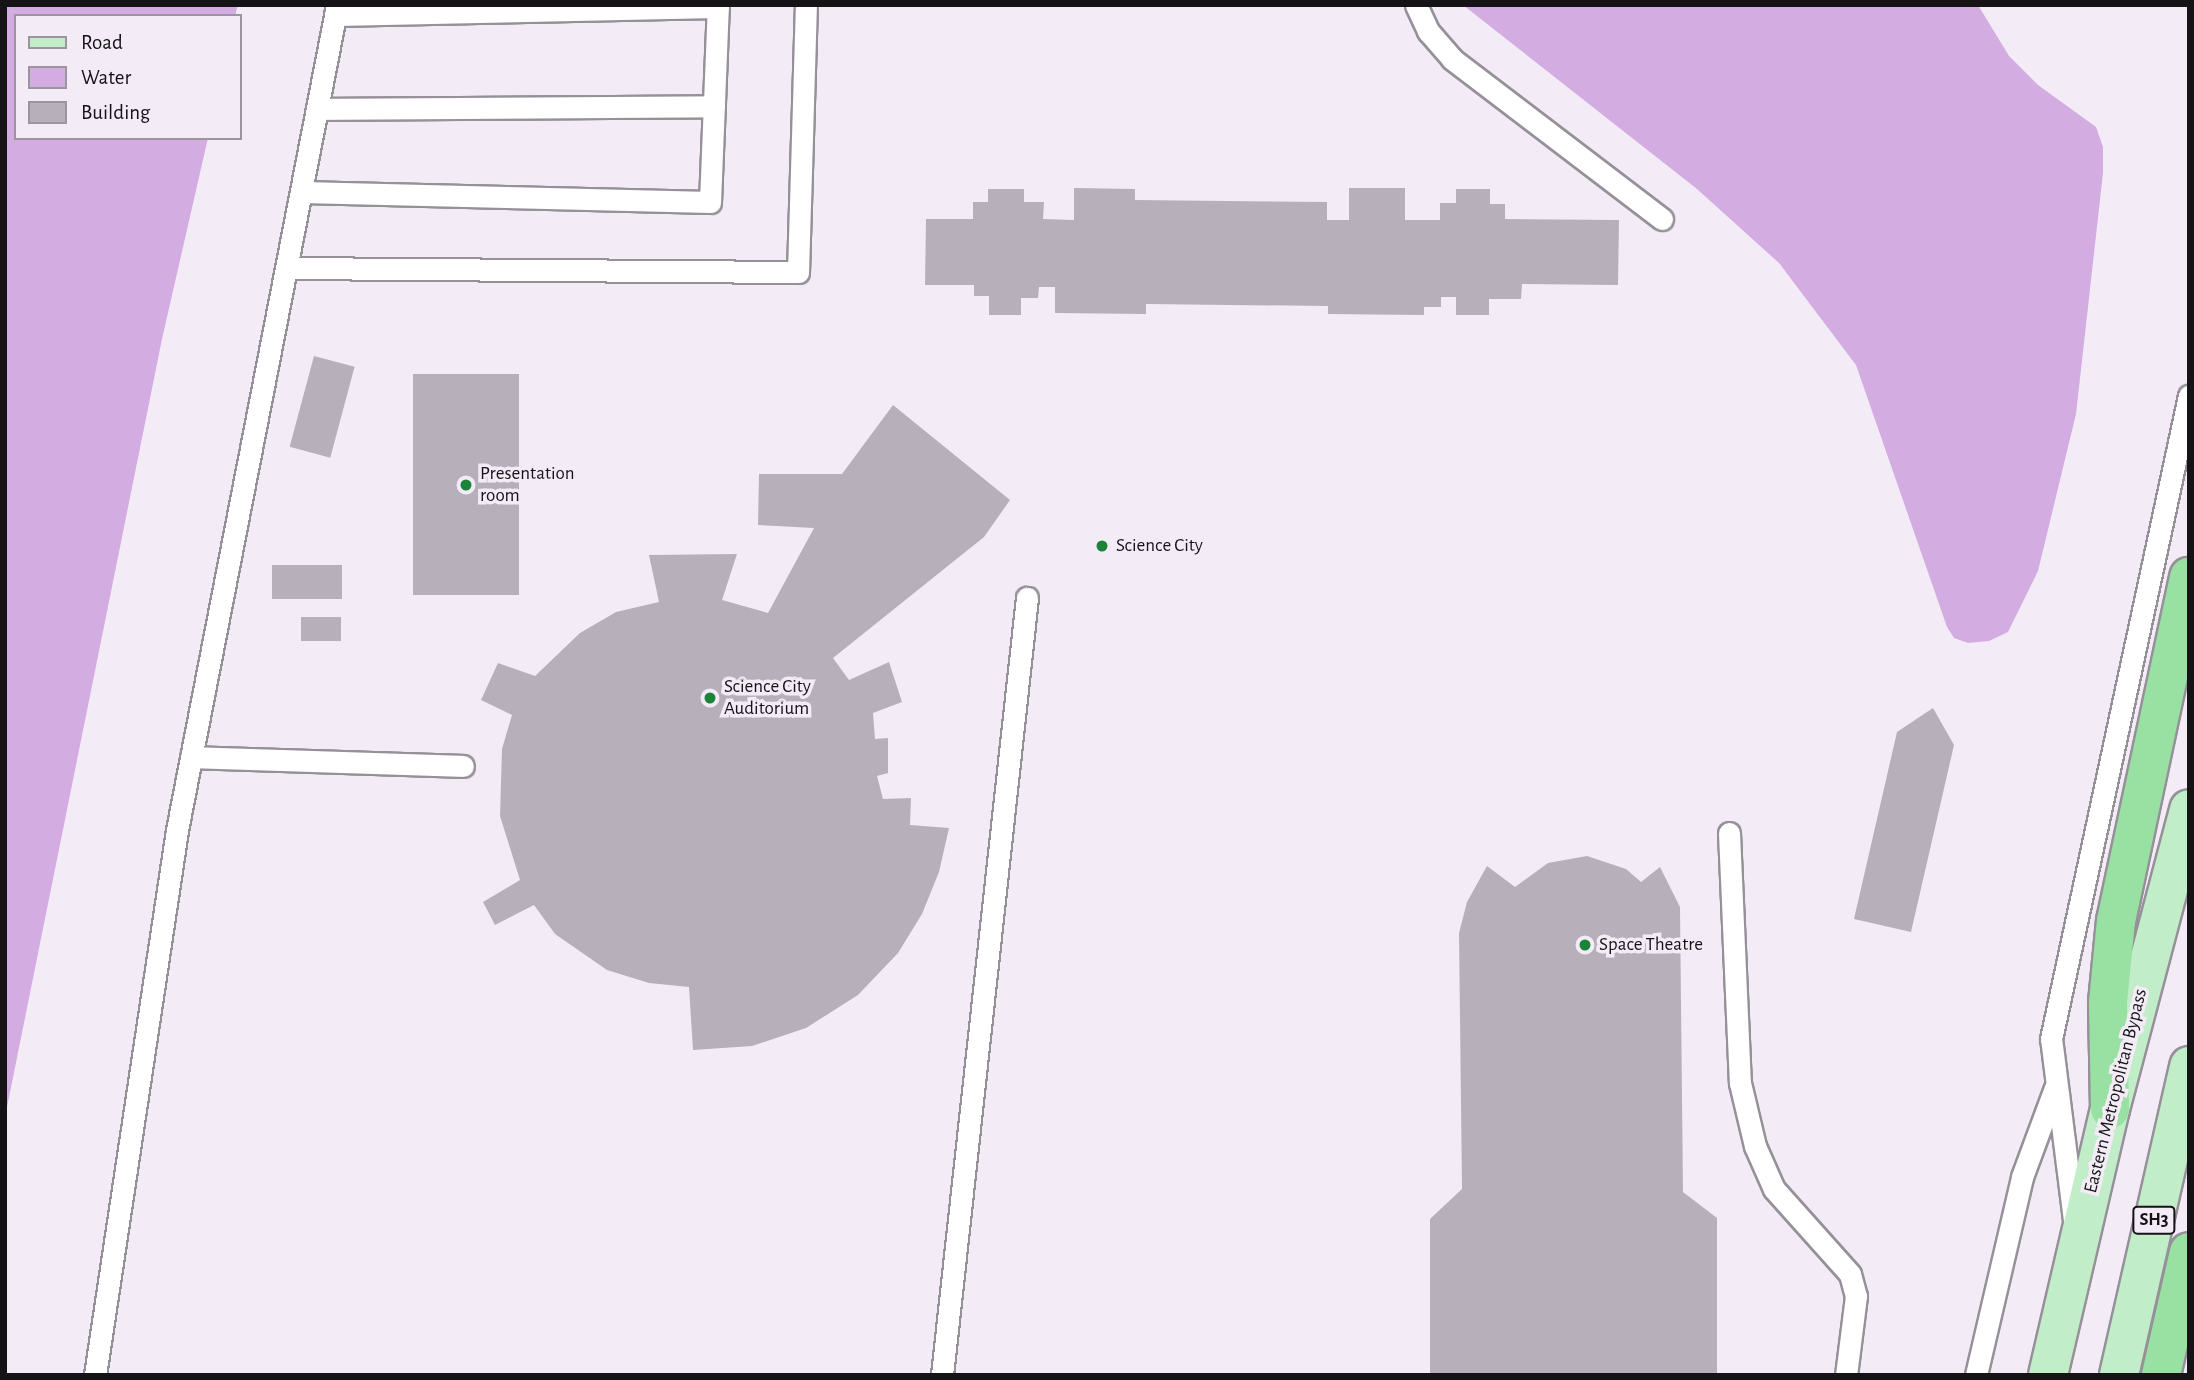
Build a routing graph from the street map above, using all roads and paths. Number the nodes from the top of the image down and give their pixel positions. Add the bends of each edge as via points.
1 (806, 5) edge
2 (1416, 5) edge
3 (718, 6) edge
4 (336, 10) edge
5 (714, 106) junction
6 (317, 109) junction
7 (302, 192) junction
8 (1662, 219) dead end
9 (287, 268) junction
10 (2189, 396) edge
11 (2189, 578) edge
12 (1027, 598) dead end
13 (191, 757) junction
14 (463, 766) dead end
15 (2189, 809) edge
16 (1729, 833) dead end
17 (2189, 1066) edge
18 (2057, 1083) junction
19 (2110, 1110) junction
20 (2078, 1247) junction
21 (2189, 1252) edge
22 (95, 1375) edge
23 (942, 1375) edge
24 (1846, 1375) edge
25 (1976, 1375) edge
26 (2048, 1375) edge
27 (2119, 1375) edge
28 (2161, 1375) edge

1 - 9 lane via 798,272
2 - 8 lane via 1428,30 1452,59
3 - 4 lane
3 - 5 lane
4 - 6 lane
5 - 6 lane
5 - 7 lane via 710,202
6 - 7 lane
7 - 9 lane
9 - 13 lane
10 - 18 lane via 2052,1039
11 - 19 highway via 2116,922 2108,1002
12 - 23 lane
13 - 14 lane
13 - 22 lane
15 - 19 main road, Eastern Metropolitan Bypass
16 - 24 lane via 1740,1083 1755,1146 1774,1189 1850,1274 1856,1296
17 - 27 main road, SH3
18 - 20 lane
18 - 25 lane via 2022,1177
19 - 20 main road, Eastern Metropolitan Bypass
20 - 26 main road, Eastern Metropolitan Bypass
21 - 28 highway

